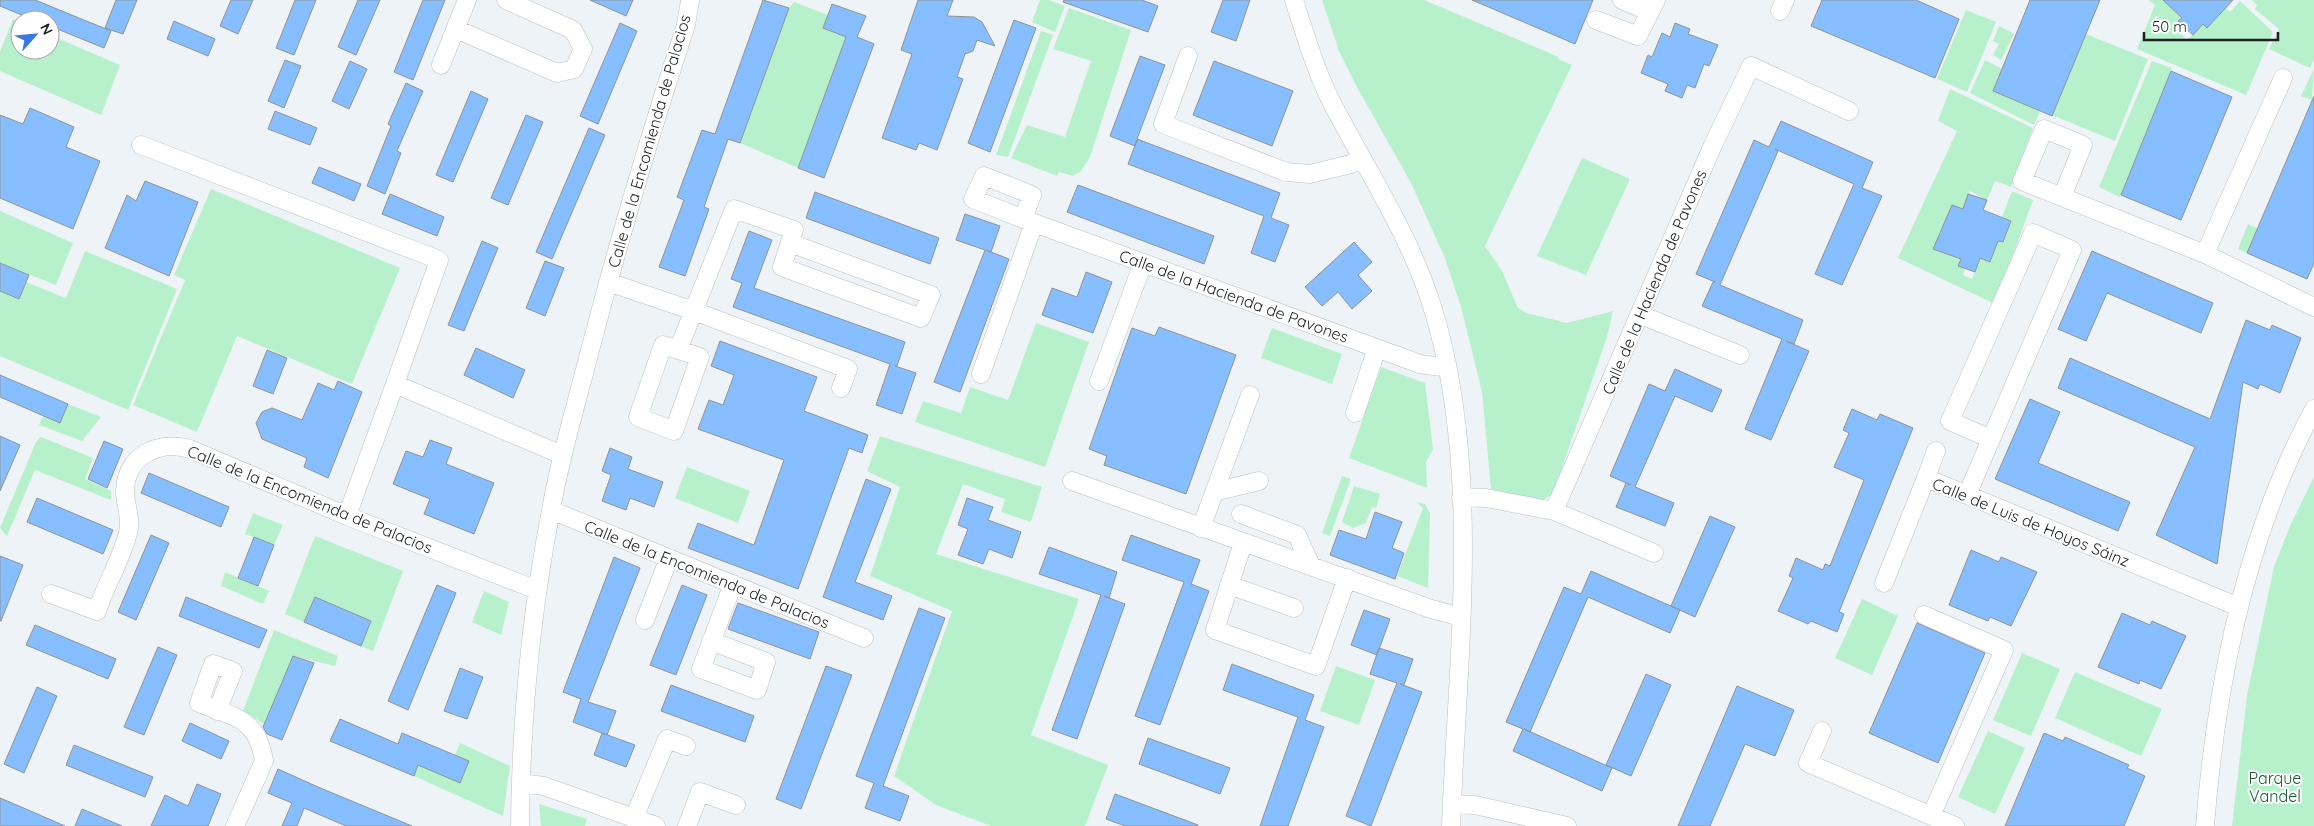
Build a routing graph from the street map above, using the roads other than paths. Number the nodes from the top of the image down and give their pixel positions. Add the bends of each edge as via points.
1 (467, 0) edge
2 (506, 0) edge
3 (690, 0) edge
4 (1294, 0) edge
5 (1622, 0) edge
6 (1653, 6) edge
7 (1596, 20) dead end
8 (456, 29) junction
9 (1188, 56) dead end
10 (441, 65) dead end
11 (2283, 78) dead end
12 (1849, 111) dead end
13 (141, 145) dead end
14 (1362, 158) junction
15 (2062, 197) dead end
16 (790, 243) junction
17 (2206, 254) junction
18 (1143, 263) junction
19 (608, 282) junction
20 (2314, 307) edge
21 (694, 310) junction
22 (1641, 315) junction
23 (1377, 348) junction
24 (678, 350) junction
25 (1740, 355) dead end
26 (1446, 364) junction
27 (981, 374) dead end
28 (1099, 381) dead end
29 (395, 384) junction
30 (841, 388) dead end
31 (1250, 395) dead end
32 (2314, 409) edge
33 (1356, 413) dead end
34 (1991, 439) junction
35 (1936, 451) dead end
36 (562, 455) junction
37 (1926, 478) junction
38 (1072, 481) dead end
39 (1259, 481) dead end
40 (1214, 492) junction
41 (1967, 495) junction
42 (1461, 497) junction
43 (551, 510) junction
44 (1554, 511) junction
45 (1241, 514) dead end
46 (347, 516) junction
47 (1201, 528) junction
48 (1243, 543) junction
49 (1654, 553) dead end
50 (670, 558) junction
51 (1312, 566) junction
52 (1347, 578) junction
53 (1884, 583) dead end
54 (733, 584) junction
55 (1229, 585) junction
56 (537, 590) junction
57 (51, 594) dead end
58 (2239, 607) junction
59 (1294, 608) dead end
60 (1924, 615) dead end
61 (1461, 617) junction
62 (645, 620) dead end
63 (864, 638) dead end
64 (711, 641) dead end
65 (217, 711) dead end
66 (1822, 731) dead end
67 (686, 746) dead end
68 (521, 783) junction
69 (1452, 804) junction
70 (736, 805) dead end
71 (1931, 816) junction
72 (634, 818) junction
73 (235, 826) edge
74 (520, 826) edge
75 (656, 826) edge
76 (686, 826) edge
77 (1451, 826) edge
78 (1567, 826) edge
79 (1955, 826) edge
80 (2205, 826) edge

1 - 8 street
2 - 8 street via 573,30 583,49 574,70 557,73
3 - 19 street, Calle de la Encomienda de Palacios via 686,25
4 - 14 street via 1330,99
5 - 6 street
6 - 7 street via 1638,36
8 - 10 street
9 - 14 street via 1163,124 1286,172 1310,174
11 - 17 street
12 - 22 street, Calle de la Hacienda de Pavones via 1751,66 1713,145
13 - 29 street via 439,260
14 - 26 street via 1392,210 1418,266
15 - 17 street
16 - 16 street via 782,267 921,318 931,295
16 - 21 street via 794,230 734,209
17 - 20 street
18 - 23 street, Calle de la Hacienda de Pavones
18 - 27 street, Calle de la Hacienda de Pavones via 1029,221
18 - 28 street
19 - 21 street, Calle de la Encomienda de Palacios
19 - 36 street, Calle de la Encomienda de Palacios
21 - 24 street
21 - 30 street, Calle de la Encomienda de Palacios via 848,369
22 - 25 street
22 - 44 street, Calle de la Hacienda de Pavones
23 - 26 street, Calle de la Hacienda de Pavones via 1420,364
23 - 33 street
24 - 24 street via 663,345 638,417 674,431 700,357
26 - 42 street via 1457,419
29 - 36 street
29 - 46 street
31 - 40 street
32 - 58 street via 2273,502
34 - 34 street via 1950,421 2033,232 2072,250
34 - 41 street
35 - 37 street
36 - 43 street, Calle de la Encomienda de Palacios
37 - 41 street, Calle de Luis de Hoyos Sáinz
37 - 53 street, Calle de Luis de Hoyos Sáinz
38 - 47 street
39 - 40 street
40 - 47 street
41 - 58 street, Calle de Luis de Hoyos Sáinz
42 - 44 street via 1486,498
42 - 61 street
43 - 50 street, Calle de la Encomienda de Palacios
43 - 56 street, Calle de la Encomienda de Palacios
44 - 49 street
45 - 51 street via 1297,535
46 - 56 street, Calle de la Encomienda de Palacios
46 - 57 street, Calle de la Encomienda de Palacios via 174,444 138,458 131,471 125,490 129,531 97,610
47 - 48 street
48 - 51 street
48 - 55 street
50 - 54 street, Calle de la Encomienda de Palacios
50 - 62 street
51 - 52 street
52 - 55 street via 1316,666 1216,630
52 - 61 street via 1431,610
54 - 63 street, Calle de la Encomienda de Palacios
54 - 64 street
55 - 59 street
56 - 68 street, Calle de la Encomienda de Palacios
58 - 80 street via 2210,761
60 - 71 street via 2004,650
61 - 69 street
65 - 73 street via 249,724 257,734 264,761
66 - 71 street via 1808,763
67 - 72 street via 667,739
68 - 72 street via 544,786
68 - 74 street, Calle de la Encomienda de Palacios
69 - 77 street
69 - 78 street via 1475,805
70 - 76 street via 700,792
71 - 79 street
72 - 75 street

